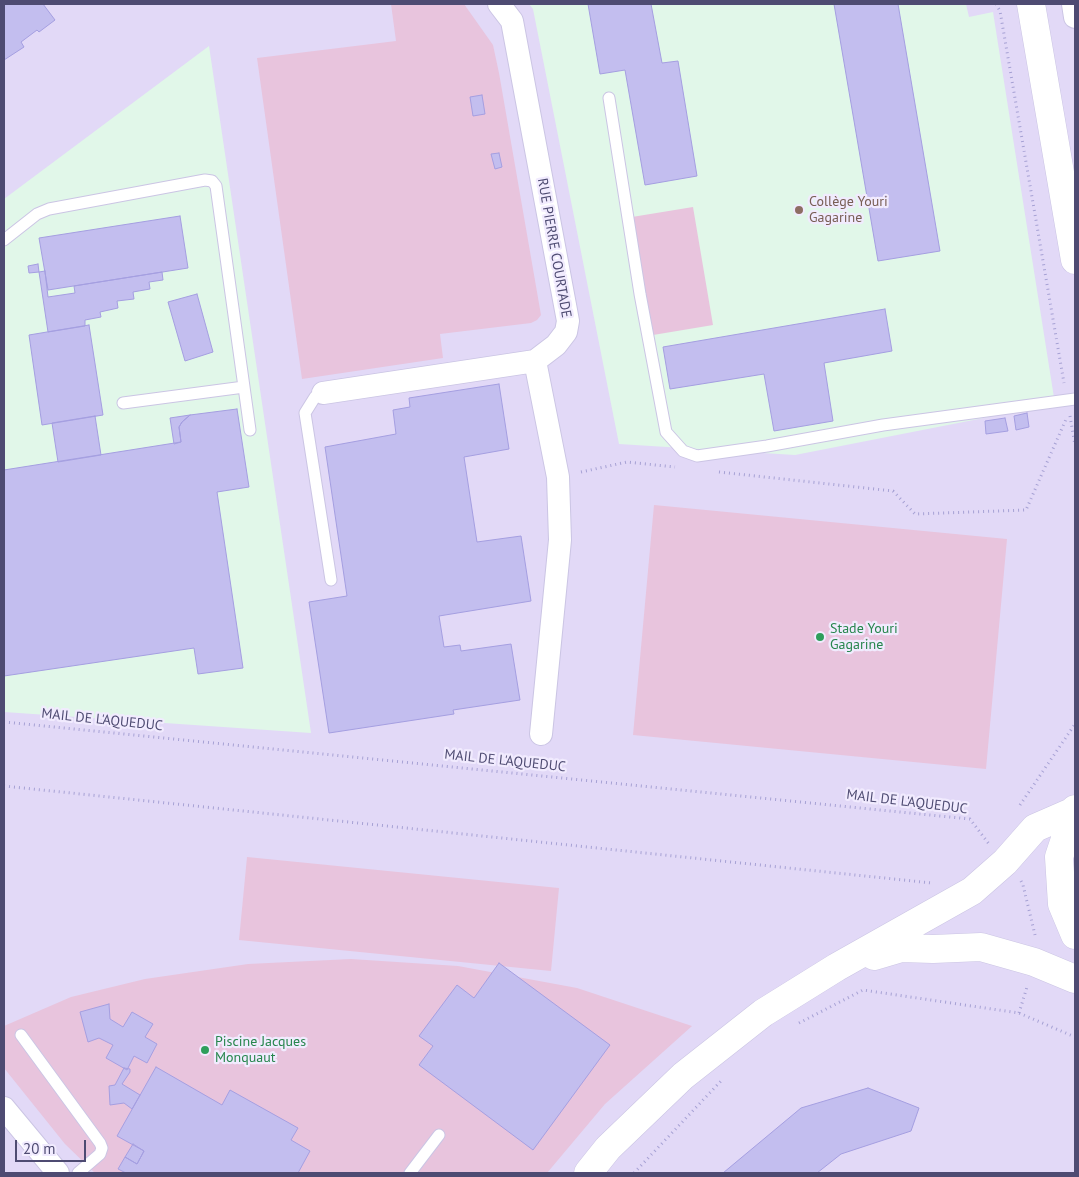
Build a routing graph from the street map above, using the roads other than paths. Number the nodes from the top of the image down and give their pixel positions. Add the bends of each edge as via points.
1 (499, 4) edge
2 (1030, 4) edge
3 (1073, 4) edge
4 (1075, 15) edge
5 (609, 98) dead end
6 (4, 240) edge
7 (1075, 260) edge
8 (535, 361) junction
9 (244, 387) junction
10 (323, 393) joint
11 (1071, 399) edge
12 (123, 403) dead end
13 (250, 430) dead end
14 (331, 580) dead end
15 (541, 734) dead end
16 (1075, 810) edge
17 (1075, 935) edge
18 (837, 967) junction
19 (1075, 979) edge
20 (21, 1035) dead end
21 (4, 1108) edge
22 (439, 1135) dead end
23 (58, 1173) edge
24 (78, 1173) edge
25 (410, 1173) edge
26 (588, 1173) edge

1 - 8 street, RUE PIERRE COURTADE via 512,21 568,321 566,332 556,345
2 - 7 street
3 - 4 street
5 - 11 lane via 666,432 683,451 697,456 759,448 883,425
6 - 9 lane via 37,214 49,209 212,181 216,186
8 - 10 street, RUE PIERRE COURTADE
8 - 15 street via 558,477 560,540
9 - 12 lane
9 - 13 lane
10 - 14 lane via 315,397 305,413
16 - 17 street via 1059,857 1062,904
16 - 18 street via 1035,828 1005,862 972,891
18 - 19 street via 901,948 981,948 1034,962
18 - 26 street via 763,1013 683,1076 608,1148
20 - 24 lane via 100,1143 100,1154
21 - 23 street
22 - 25 lane

